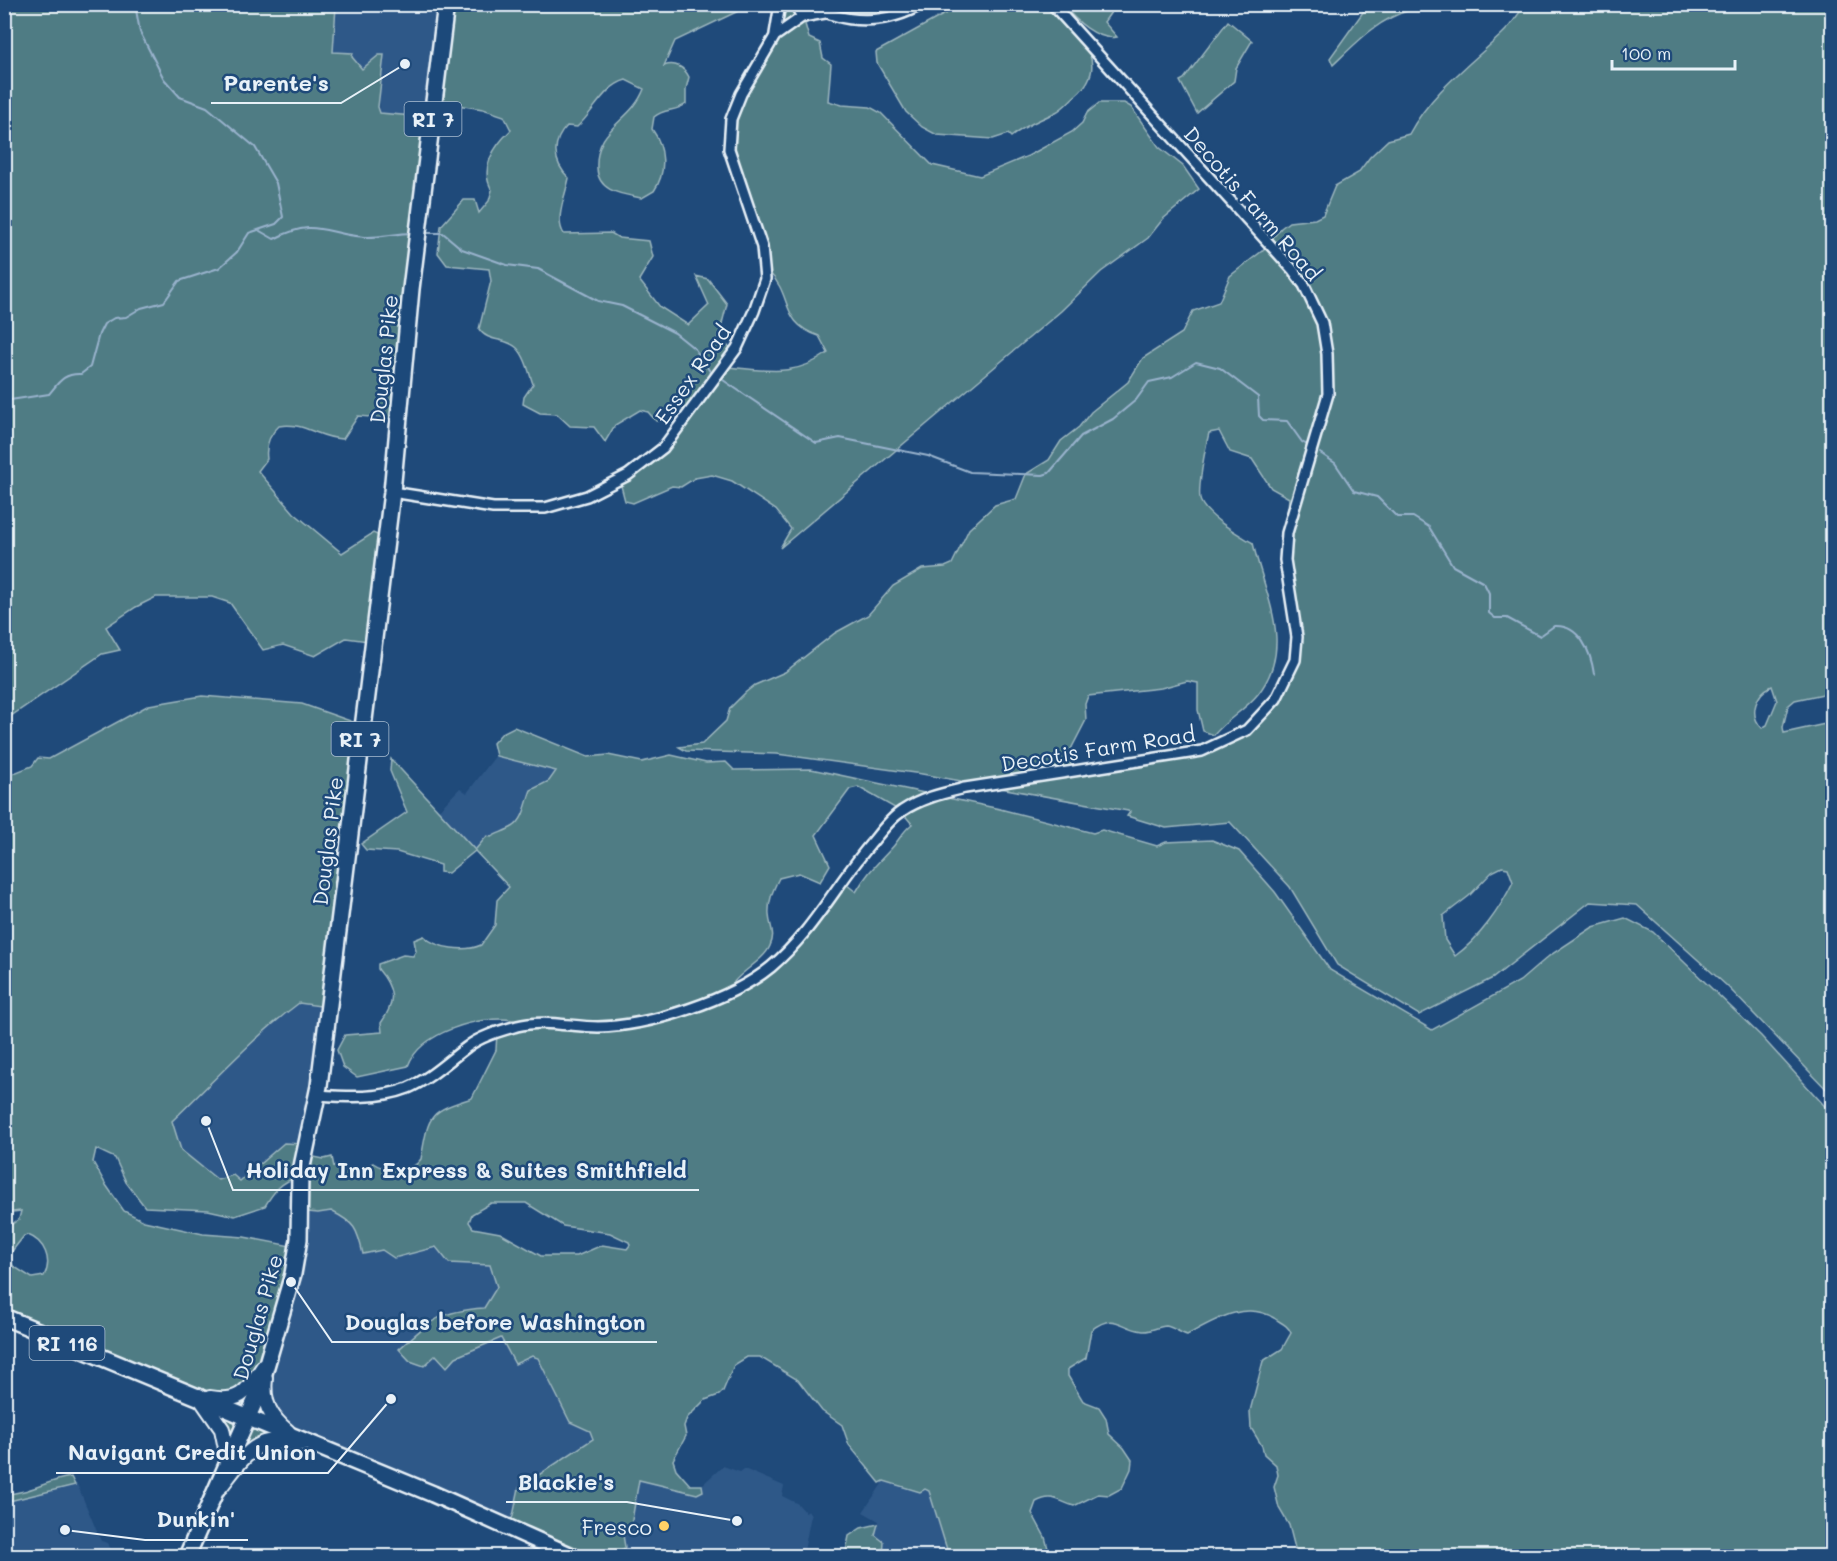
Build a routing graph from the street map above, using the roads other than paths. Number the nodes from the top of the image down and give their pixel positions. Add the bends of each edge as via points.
1 (446, 4) edge
2 (780, 4) edge
3 (795, 4) edge
4 (811, 4) edge
5 (922, 4) edge
6 (1052, 4) edge
7 (825, 13) junction
8 (802, 17) junction
9 (775, 36) junction
10 (392, 492) junction
11 (318, 1095) junction
12 (4, 1317) edge
13 (267, 1362) junction
14 (199, 1396) junction
15 (248, 1417) junction
16 (307, 1442) junction
17 (229, 1463) junction
18 (216, 1492) junction
19 (187, 1557) edge
20 (572, 1557) edge

1 - 10 main road, Douglas Pike / RI 7
2 - 9 street
3 - 8 street
4 - 7 street
5 - 7 street via 908,12 878,19 851,19
6 - 11 street, Decotis Farm Road via 1293,270 1322,323 1328,394 1287,533 1285,560 1297,637 1295,660 1276,699 1247,730 1202,751 965,788 936,795 902,811 869,845 795,945 770,968 717,999 624,1026 520,1025 468,1046 449,1063 408,1088 387,1094
7 - 8 street, Essex Road
8 - 9 street, Essex Road
9 - 10 street, Essex Road via 741,94 731,119 729,149 762,247 765,279 737,348 663,447 628,475 587,496 544,508 492,508
10 - 11 main road, Douglas Pike / RI 7
11 - 13 main road, Douglas Pike / RI 7 via 300,1176 300,1239
12 - 14 main road, RI 116
13 - 14 main road via 237,1398
13 - 15 main road, Douglas Pike / RI 7
13 - 16 main road via 265,1393 271,1415 291,1435
14 - 15 main road, RI 116
14 - 17 main road via 222,1428
15 - 16 main road, RI 116
15 - 17 main road, Douglas Pike / RI 7
16 - 18 main road via 262,1445 240,1462
16 - 20 main road, RI 116
17 - 18 main road, Douglas Pike / RI 7
18 - 19 main road, Douglas Pike / RI 7

